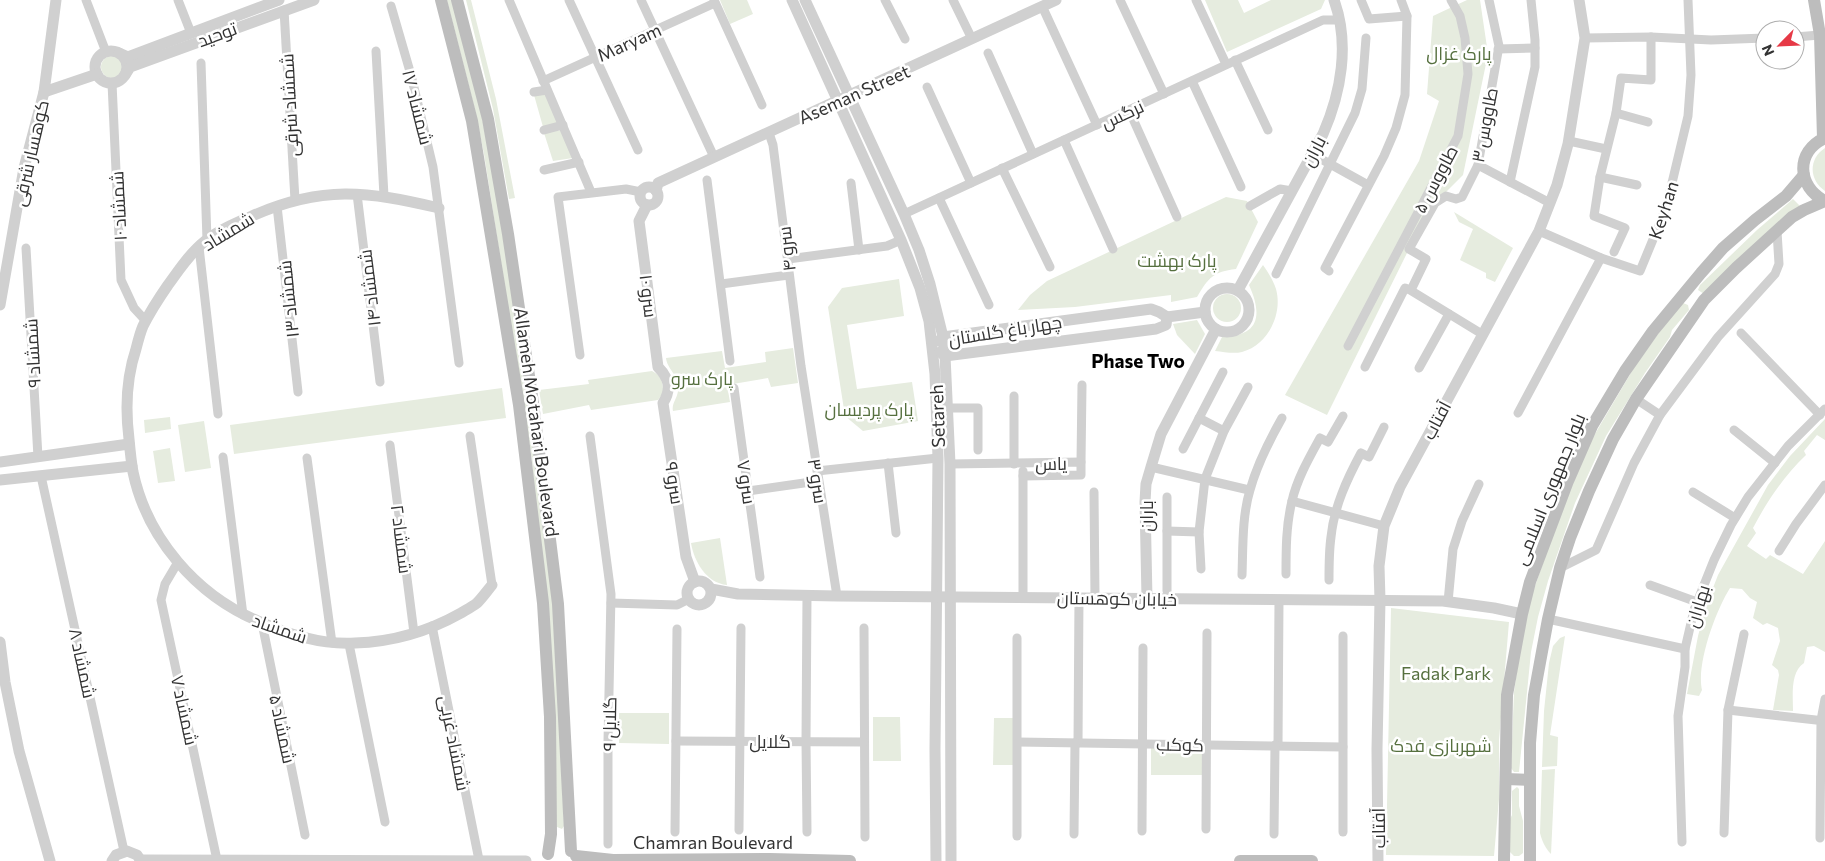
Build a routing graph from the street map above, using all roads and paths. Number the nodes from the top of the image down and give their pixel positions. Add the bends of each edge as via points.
1 (56, 0) edge
2 (86, 0) edge
3 (178, 0) edge
4 (314, 0) edge
5 (442, 0) edge
6 (457, 0) edge
7 (509, 0) edge
8 (569, 0) edge
9 (641, 0) edge
10 (792, 0) edge
11 (805, 0) edge
12 (885, 0) edge
13 (953, 0) edge
14 (1056, 0) edge
15 (1120, 0) edge
16 (1196, 0) edge
17 (1334, 0) edge
18 (1361, 0) edge
19 (1401, 0) edge
20 (1451, 0) edge
21 (1490, 0) edge
22 (1531, 0) edge
23 (1579, 0) edge
24 (1688, 0) edge
25 (1814, 0) edge
26 (714, 1) edge
27 (281, 3) edge
28 (391, 6) dead end
29 (1042, 6) junction
30 (1406, 16) junction
31 (1340, 20) junction
32 (656, 30) junction
33 (191, 33) junction
34 (1820, 35) junction
35 (1805, 36) edge
36 (1651, 37) junction
37 (1366, 38) dead end
38 (1586, 38) junction
39 (1755, 38) edge
40 (905, 39) dead end
41 (972, 39) junction
42 (1689, 39) junction
43 (1535, 48) junction
44 (1498, 49) junction
45 (376, 51) dead end
46 (106, 52) junction
47 (119, 53) junction
48 (988, 53) dead end
49 (596, 57) junction
50 (1235, 60) junction
51 (201, 63) dead end
52 (1226, 64) junction
53 (97, 74) junction
54 (125, 75) junction
55 (1192, 80) junction
56 (112, 83) junction
57 (545, 85) junction
58 (928, 87) dead end
59 (44, 92) junction
60 (534, 92) dead end
61 (1164, 94) junction
62 (850, 95) junction
63 (838, 101) junction
64 (762, 105) dead end
65 (1129, 110) junction
66 (1616, 113) junction
67 (1648, 122) dead end
68 (1097, 125) junction
69 (563, 126) junction
70 (544, 130) dead end
71 (1268, 130) dead end
72 (769, 133) junction
73 (1824, 138) edge
74 (1064, 140) junction
75 (1568, 141) junction
76 (1606, 149) junction
77 (638, 150) dead end
78 (1033, 154) junction
79 (1312, 154) junction
80 (714, 157) junction
81 (578, 162) junction
82 (1330, 164) junction
83 (1478, 165) junction
84 (1002, 168) junction
85 (544, 170) dead end
86 (1804, 176) junction
87 (1600, 177) junction
88 (707, 180) dead end
89 (1510, 182) junction
90 (971, 183) junction
91 (851, 184) dead end
92 (1368, 185) junction
93 (1637, 185) dead end
94 (1241, 187) dead end
95 (1292, 191) junction
96 (592, 192) junction
97 (641, 192) junction
98 (656, 192) junction
99 (357, 194) junction
100 (384, 196) junction
101 (939, 198) junction
102 (295, 200) junction
103 (1825, 201) edge
104 (1550, 203) junction
105 (647, 205) junction
106 (277, 206) junction
107 (1250, 206) dead end
108 (439, 208) junction
109 (904, 214) junction
110 (1177, 217) dead end
111 (1539, 231) junction
112 (1777, 231) junction
113 (901, 240) junction
114 (203, 243) junction
115 (26, 248) dead end
116 (1113, 249) dead end
117 (859, 250) junction
118 (1614, 252) dead end
119 (1601, 258) junction
120 (788, 259) junction
121 (1050, 267) dead end
122 (1329, 270) dead end
123 (1276, 274) dead end
124 (789, 275) junction
125 (721, 284) junction
126 (1238, 290) junction
127 (1410, 290) junction
128 (989, 304) dead end
129 (0, 305) edge
130 (1204, 312) junction
131 (1449, 314) junction
132 (146, 321) junction
133 (1167, 321) junction
134 (1216, 330) junction
135 (1482, 334) junction
136 (1741, 334) dead end
137 (943, 337) junction
138 (1348, 346) dead end
139 (932, 348) junction
140 (580, 355) dead end
141 (945, 356) junction
142 (730, 361) dead end
143 (459, 363) dead end
144 (801, 366) joint
145 (1365, 367) dead end
146 (1419, 368) dead end
147 (1223, 372) dead end
148 (380, 382) dead end
149 (669, 385) joint
150 (1082, 385) dead end
151 (1248, 387) dead end
152 (734, 388) dead end
153 (298, 392) dead end
154 (1014, 396) dead end
155 (1636, 399) junction
156 (948, 408) junction
157 (1822, 412) edge
158 (1518, 413) dead end
159 (218, 414) dead end
160 (1660, 415) junction
161 (1343, 416) dead end
162 (1199, 418) junction
163 (1282, 418) dead end
164 (1384, 427) dead end
165 (1734, 430) dead end
166 (1224, 431) junction
167 (470, 436) dead end
168 (590, 436) dead end
169 (129, 444) junction
170 (390, 445) dead end
171 (1183, 449) dead end
172 (978, 450) dead end
173 (38, 457) junction
174 (223, 457) dead end
175 (307, 458) dead end
176 (938, 458) junction
177 (0, 462) edge
178 (1081, 462) junction
179 (1775, 462) junction
180 (888, 463) junction
181 (1019, 463) junction
182 (950, 464) junction
183 (132, 466) junction
184 (1151, 467) junction
185 (817, 471) junction
186 (41, 476) junction
187 (1023, 476) junction
188 (1205, 479) junction
189 (0, 480) edge
190 (818, 481) junction
191 (1479, 484) dead end
192 (1825, 485) edge
193 (1249, 490) junction
194 (748, 491) junction
195 (1094, 492) dead end
196 (1693, 492) dead end
197 (1167, 497) dead end
198 (1292, 501) junction
199 (1336, 512) junction
200 (1735, 518) junction
201 (1384, 526) junction
202 (1167, 531) junction
203 (896, 532) dead end
204 (1199, 532) junction
205 (1779, 551) dead end
206 (178, 562) junction
207 (1560, 568) junction
208 (1201, 569) dead end
209 (1286, 574) dead end
210 (1242, 575) dead end
211 (760, 577) dead end
212 (1329, 580) dead end
213 (694, 582) junction
214 (492, 585) joint
215 (1650, 585) dead end
216 (711, 589) junction
217 (1167, 591) dead end
218 (807, 595) junction
219 (837, 596) junction
220 (937, 596) junction
221 (949, 596) junction
222 (1023, 597) junction
223 (1079, 597) junction
224 (1095, 597) junction
225 (1147, 598) junction
226 (689, 599) junction
227 (1279, 600) junction
228 (1380, 600) junction
229 (1448, 602) junction
230 (1697, 602) junction
231 (611, 604) junction
232 (1522, 614) junction
233 (243, 615) junction
234 (1548, 619) junction
235 (262, 623) junction
236 (432, 626) junction
237 (740, 628) dead end
238 (864, 628) dead end
239 (677, 629) dead end
240 (414, 633) junction
241 (1207, 633) dead end
242 (1744, 634) dead end
243 (1342, 636) dead end
244 (1017, 638) dead end
245 (0, 642) edge
246 (332, 643) junction
247 (349, 644) junction
248 (1143, 648) dead end
249 (1685, 649) junction
250 (1825, 699) edge
251 (1728, 710) junction
252 (1823, 721) edge
253 (676, 741) junction
254 (739, 741) junction
255 (806, 741) junction
256 (864, 742) junction
257 (1018, 742) junction
258 (1076, 743) junction
259 (1143, 744) junction
260 (1206, 744) junction
261 (1276, 745) junction
262 (1343, 747) junction
263 (1506, 779) junction
264 (1530, 780) junction
265 (385, 822) dead end
266 (739, 830) dead end
267 (1206, 830) dead end
268 (1142, 831) dead end
269 (675, 832) dead end
270 (807, 832) dead end
271 (1343, 832) dead end
272 (1724, 832) dead end
273 (1074, 834) dead end
274 (1274, 834) dead end
275 (305, 835) dead end
276 (1017, 836) dead end
277 (865, 837) dead end
278 (1820, 838) dead end
279 (1682, 842) dead end
280 (608, 844) dead end
281 (124, 851) junction
282 (575, 856) edge
283 (546, 857) edge
284 (217, 860) junction
285 (478, 860) junction
286 (611, 860) edge
287 (50, 861) edge
288 (112, 861) edge
289 (141, 861) edge
290 (380, 861) edge
291 (526, 861) edge
292 (850, 861) edge
293 (936, 861) edge
294 (951, 861) edge
295 (1240, 861) edge
296 (1312, 861) edge
297 (1378, 861) edge
298 (1504, 861) edge
299 (1530, 861) edge

1 - 59 street, کوهسار شرقی
2 - 46 street
3 - 33 street
4 - 27 street, توحید
5 - 283 main road, Allameh Motahari Boulevard via 472,121 519,405 543,603 550,717 547,804 551,834
6 - 282 main road, Allameh Motahari Boulevard via 488,119 533,404 558,604
7 - 57 street
8 - 49 street
9 - 32 street
10 - 63 street, Setareh
11 - 62 street, Setareh
12 - 40 street
13 - 41 street
14 - 29 street, Aseman Street
15 - 61 street
16 - 52 street
17 - 31 street, باران
18 - 30 street via 1369,19
19 - 30 street
20 - 138 street, طاووس ۵ via 1460,16 1468,74 1458,136
21 - 44 street, طاووس ۳
22 - 43 street
23 - 38 street, آفتاب
24 - 42 street, Keyhan
25 - 34 main road
26 - 32 street, Maryam
26 - 64 street
27 - 33 street, توحید
27 - 54 street, توحید via 130,67
27 - 102 street, شمشاد شرقی
28 - 108 street, شمشاد ۱۷ via 425,131
29 - 41 street, Aseman Street
29 - 68 street
30 - 92 street via 1405,95 1396,128
31 - 50 street, نرگس via 1323,20
31 - 79 street, باران via 1342,62 1339,86 1333,111
32 - 49 street, Maryam
32 - 80 street
33 - 47 street, توحید via 128,56
34 - 35 street
34 - 73 main road
36 - 38 street
36 - 42 street
36 - 66 street via 1651,80 1621,78
37 - 82 street via 1362,89 1355,113
38 - 75 street, آفتاب
39 - 42 street
41 - 62 street, Aseman Street
42 - 119 street, Keyhan via 1691,75 1686,125 1666,208 1640,271
43 - 44 street
43 - 89 street via 1535,67
44 - 83 street, طاووس ۳
45 - 100 street
46 - 47 street
46 - 53 street via 97,61
47 - 54 street via 127,65
48 - 78 street
49 - 57 street, Maryam
49 - 77 street
50 - 52 street, نرگس
50 - 71 street
51 - 114 street
52 - 55 street, نرگس
53 - 56 street
53 - 59 street
54 - 56 street
55 - 61 street, نرگس
55 - 94 street
56 - 132 street, شمشاد ۱۰ via 121,280 134,308
57 - 60 street, Maryam
57 - 69 street
58 - 90 street
59 - 129 street, کوهسار شرقی via 24,168
61 - 65 street, نرگس
62 - 63 street, Aseman Street
62 - 109 street, Setareh
63 - 72 street, Aseman Street
63 - 113 street, Setareh
65 - 68 street, نرگس
65 - 110 street
66 - 67 street
66 - 76 street
68 - 74 street, نرگس
69 - 70 street
69 - 81 street
72 - 80 street, Aseman Street
72 - 120 street, سرو ۴
73 - 86 main road via 1810,149 1803,166
74 - 78 street, نرگس
74 - 116 street
75 - 76 street
75 - 104 street, آفتاب
76 - 87 street
78 - 84 street, نرگس
79 - 82 street
79 - 95 street, باران
80 - 98 street, Aseman Street via 658,183
81 - 85 street
81 - 96 street
82 - 92 street
82 - 123 street
83 - 89 street
83 - 127 street, طاووس ۳ via 1462,197 1446,196 1435,203 1409,249 1426,259
84 - 90 street, نرگس
84 - 121 street
86 - 103 main road via 1812,191
86 - 232 main road, بلوار جمهوری اسلامی via 1701,273 1625,371 1590,429 1530,582
87 - 93 street
87 - 118 street via 1594,216 1625,228
88 - 125 street
89 - 104 street
90 - 101 street, نرگس
91 - 117 street
92 - 122 street via 1325,268
95 - 107 street via 1280,189
95 - 126 street, باران
96 - 97 street via 626,188
96 - 140 street via 558,197
97 - 98 street via 649,187
97 - 105 street via 641,200
98 - 105 street via 657,200
99 - 100 street, شمشاد
99 - 102 street, شمشاد
99 - 148 street, شمشاد ۱۴
100 - 108 street, شمشاد
101 - 109 street, نرگس
101 - 128 street
102 - 106 street, شمشاد
103 - 112 main road via 1792,217
104 - 111 street, آفتاب
105 - 149 street, سرو ۱۰ via 639,221 658,367 666,375
106 - 114 street, شمشاد via 234,224
106 - 153 street, شمشاد ۱۳
108 - 143 street, شمشاد ۱۷
109 - 137 street, Setareh via 920,250
111 - 119 street, Keyhan
111 - 135 street, آفتاب
112 - 155 main road via 1704,300
112 - 160 street via 1779,264 1775,274 1718,337
113 - 117 street via 887,246
113 - 139 street, Setareh via 920,288
114 - 132 street, شمشاد via 182,267
114 - 159 street
115 - 173 street, شمشاد ۹
117 - 120 street
119 - 158 street
120 - 124 street, سرو ۴
124 - 125 street
124 - 144 street, سرو ۴
125 - 142 street
126 - 130 street via 1220,288 1206,300
126 - 134 street via 1249,307 1246,322 1233,331
127 - 131 street
127 - 145 street, طاووس ۳ via 1405,288
130 - 133 street
130 - 134 street
131 - 135 street
131 - 146 street
132 - 169 street, شمشاد via 126,390
133 - 137 street, چهار باغ گلستان via 1159,312 1150,310
133 - 141 street, چهار باغ گلستان via 1156,329
134 - 184 street, باران via 1161,434
135 - 201 street, آفتاب via 1400,487
136 - 157 street
137 - 139 street, چهار باغ گلستان
137 - 141 street, Setareh
139 - 141 street, چهار باغ گلستان
139 - 176 street, Setareh via 936,374
141 - 156 street, Setareh
144 - 185 street, سرو ۳
147 - 162 street
149 - 213 street, سرو ۹ via 663,403 686,557
150 - 178 street
151 - 166 street
152 - 194 street, سرو ۷
154 - 181 street
155 - 160 street
155 - 207 main road via 1589,491
156 - 172 street via 978,408
156 - 182 street, Setareh
157 - 179 street, بهاران
160 - 207 street via 1634,463 1596,550
161 - 198 street via 1328,442 1320,438
162 - 166 street
162 - 171 street
163 - 193 street via 1265,449
164 - 199 street via 1369,457 1361,453 1349,474
165 - 179 street
166 - 188 street
167 - 214 street
168 - 231 street, گلایل ۹
169 - 173 street
169 - 183 street, شمشاد
170 - 240 street, شمشاد ۲
173 - 177 street
174 - 233 street
175 - 246 street
176 - 180 street
176 - 220 street, Setareh
178 - 181 street, یاس
178 - 187 street, یاس via 1081,475
179 - 200 street, بهاران
180 - 185 street
180 - 203 street
181 - 182 street, یاس
181 - 187 street
182 - 221 street, Setareh
183 - 186 street
183 - 206 street, شمشاد via 156,530
184 - 188 street
184 - 225 street, باران via 1145,502
185 - 190 street, سرو ۳
186 - 189 street
186 - 281 street, شمشاد ۸
187 - 222 street
188 - 193 street
188 - 204 street
190 - 194 street
190 - 219 street, سرو ۳
191 - 229 street via 1453,549
192 - 205 street
193 - 210 street
194 - 211 street, سرو ۷
195 - 224 street
196 - 200 street
197 - 202 street
198 - 199 street
198 - 209 street
199 - 201 street
199 - 212 street
200 - 230 street, بهاران
201 - 228 street, آفتاب
202 - 204 street
202 - 217 street
204 - 208 street
206 - 233 street, شمشاد via 218,600
206 - 284 street, شمشاد ۷ via 165,584 161,600
207 - 234 main road
213 - 216 street via 706,583
213 - 226 street via 688,587
214 - 236 street, شمشاد via 476,605
215 - 230 street
216 - 218 street, خیابان کوهستان via 738,594
216 - 226 street via 709,600 703,605
218 - 219 street, خیابان کوهستان
218 - 255 street
219 - 220 street, خیابان کوهستان
220 - 221 street, خیابان کوهستان
220 - 293 street, Setareh
221 - 222 street, خیابان کوهستان
221 - 294 street, Setareh
222 - 223 street, خیابان کوهستان
223 - 224 street, خیابان کوهستان
223 - 258 street
224 - 225 street, خیابان کوهستان
225 - 227 street, خیابان کوهستان
226 - 231 street via 677,605
227 - 228 street, خیابان کوهستان
227 - 261 street
228 - 229 street, خیابان کوهستان
228 - 297 street, آفتاب
229 - 232 street, خیابان کوهستان
230 - 249 street, بهاران
231 - 280 street, گلایل ۹
232 - 263 main road, بلوار جمهوری اسلامی via 1507,696
233 - 235 street, شمشاد
234 - 249 street
234 - 264 main road via 1534,695
235 - 246 street, شمشاد via 280,631
235 - 275 street, شمشاد ۵
236 - 240 street, شمشاد
236 - 285 street, شمشاد غربی
237 - 254 street
238 - 256 street
239 - 253 street
240 - 247 street, شمشاد
241 - 260 street
242 - 251 street
243 - 262 street
244 - 257 street
245 - 287 street via 19,751
246 - 247 street, شمشاد
247 - 265 street
248 - 259 street
249 - 279 street, بهاران via 1678,716
250 - 252 street
251 - 252 street
251 - 272 street
252 - 278 street
253 - 254 street, گلایل
253 - 269 street
254 - 255 street, گلایل
254 - 266 street
255 - 256 street, گلایل
255 - 270 street
256 - 277 street
257 - 258 street, کوکب
257 - 276 street
258 - 259 street, کوکب
258 - 273 street
259 - 260 street, کوکب
259 - 268 street
260 - 261 street, کوکب
260 - 267 street
261 - 262 street, کوکب
261 - 274 street
262 - 271 street
263 - 264 main road
263 - 298 main road, بلوار جمهوری اسلامی
264 - 299 main road
281 - 288 street
281 - 289 street via 132,852
282 - 283 main road, Chamran Boulevard via 563,848 554,849
282 - 286 main road, Chamran Boulevard
284 - 289 street
284 - 290 street
285 - 290 street
285 - 291 street
286 - 292 main road, Chamran Boulevard via 770,858
295 - 296 main road

